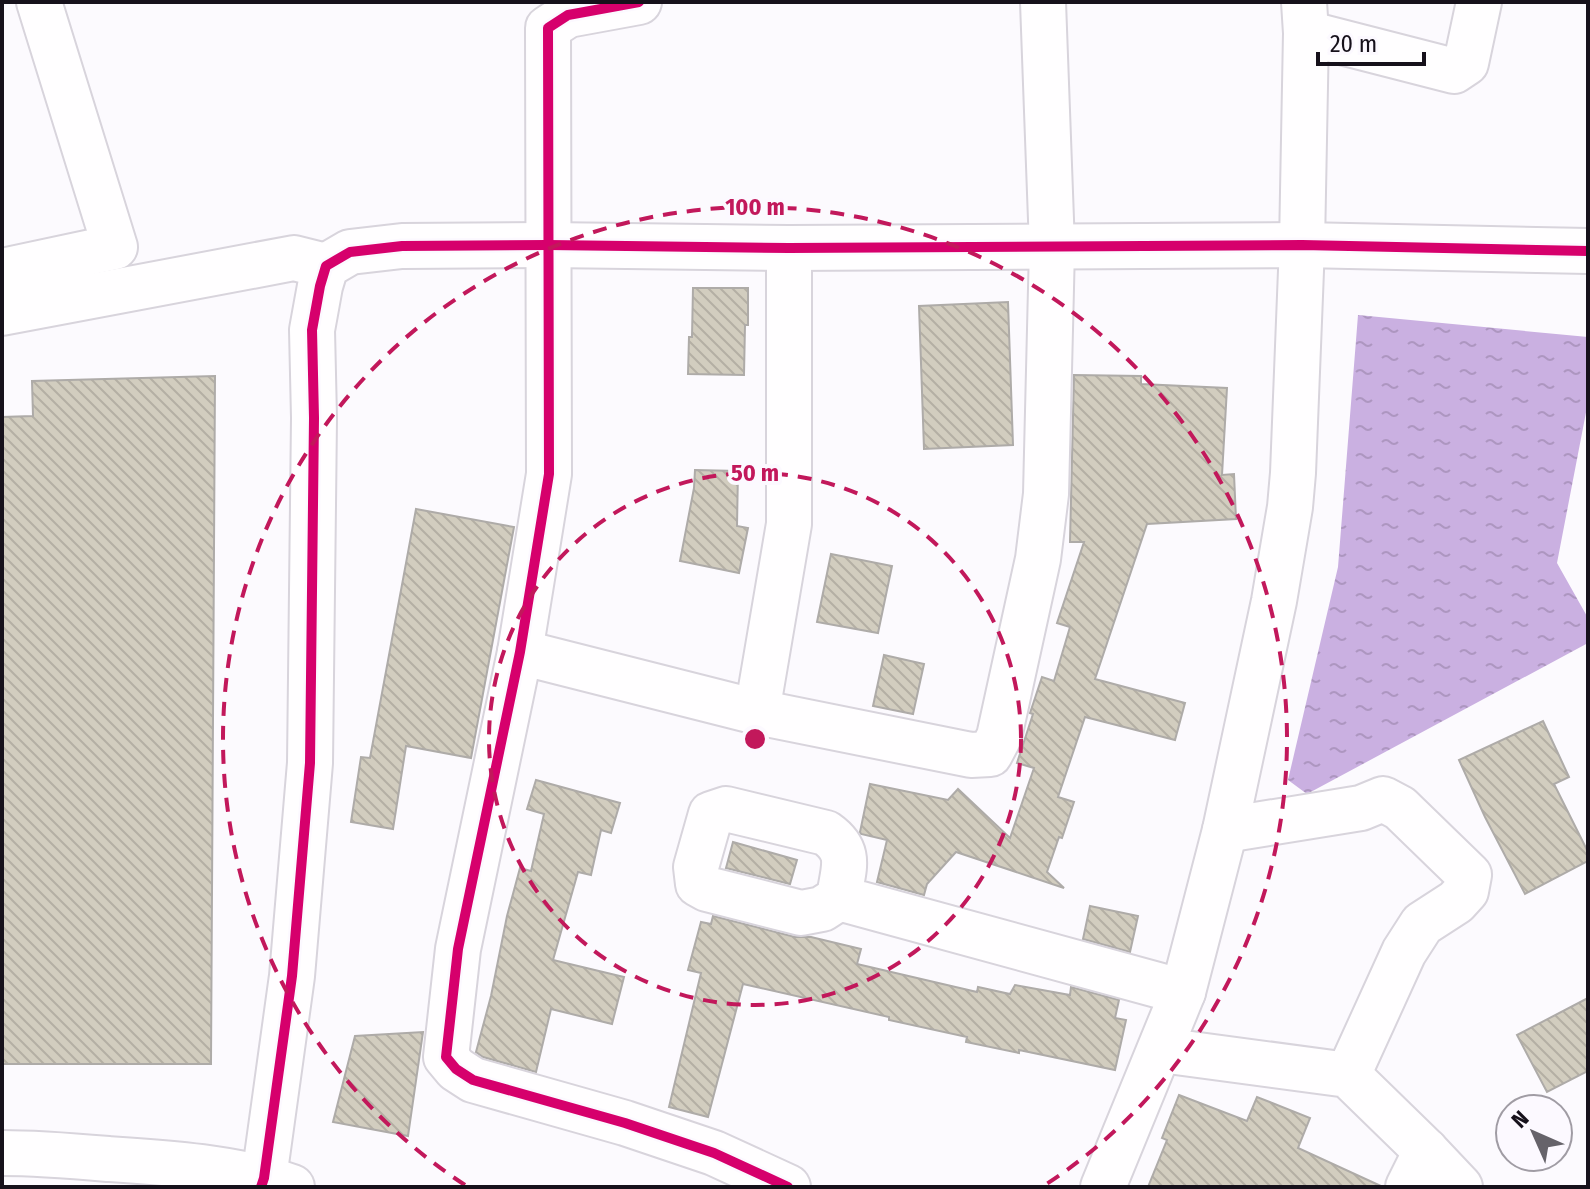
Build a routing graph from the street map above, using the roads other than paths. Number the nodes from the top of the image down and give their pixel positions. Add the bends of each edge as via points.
1 (39, 2) edge
2 (639, 2) edge
3 (1043, 2) edge
4 (1479, 2) edge
5 (1305, 17) edge
6 (548, 245) junction
7 (1302, 245) junction
8 (1052, 247) junction
9 (789, 248) junction
10 (1588, 251) edge
11 (326, 266) junction
12 (2, 271) edge
13 (2, 313) edge
14 (520, 652) junction
15 (757, 712) junction
16 (1225, 830) junction
17 (839, 898) dead end
18 (1183, 992) junction
19 (1161, 1050) junction
20 (1348, 1075) junction
21 (2, 1153) edge
22 (1417, 1169) edge
23 (273, 1184) edge
24 (788, 1187) edge
25 (1103, 1187) edge
26 (1460, 1187) edge

1 - 12 street via 115,247
2 - 6 street via 568,15 548,28
3 - 8 street
4 - 5 street via 1466,63 1454,71
5 - 7 street
6 - 9 street
6 - 11 street via 402,246 350,252
6 - 14 street via 549,474
7 - 8 street
7 - 10 street
7 - 16 street via 1290,507
8 - 9 street
8 - 15 street via 1046,494 1038,559 995,748 990,754 971,755
9 - 15 street via 789,524
11 - 13 street via 294,258
11 - 23 street via 312,330 310,763
14 - 15 street
14 - 24 street via 458,949 446,1057 473,1080 714,1153
16 - 18 street
16 - 20 street via 1361,808 1383,799 1400,808 1469,875 1466,891 1422,924 1404,952
17 - 18 street
18 - 19 street
19 - 20 street
19 - 25 street
20 - 22 street
21 - 23 street via 164,1163
22 - 26 street

